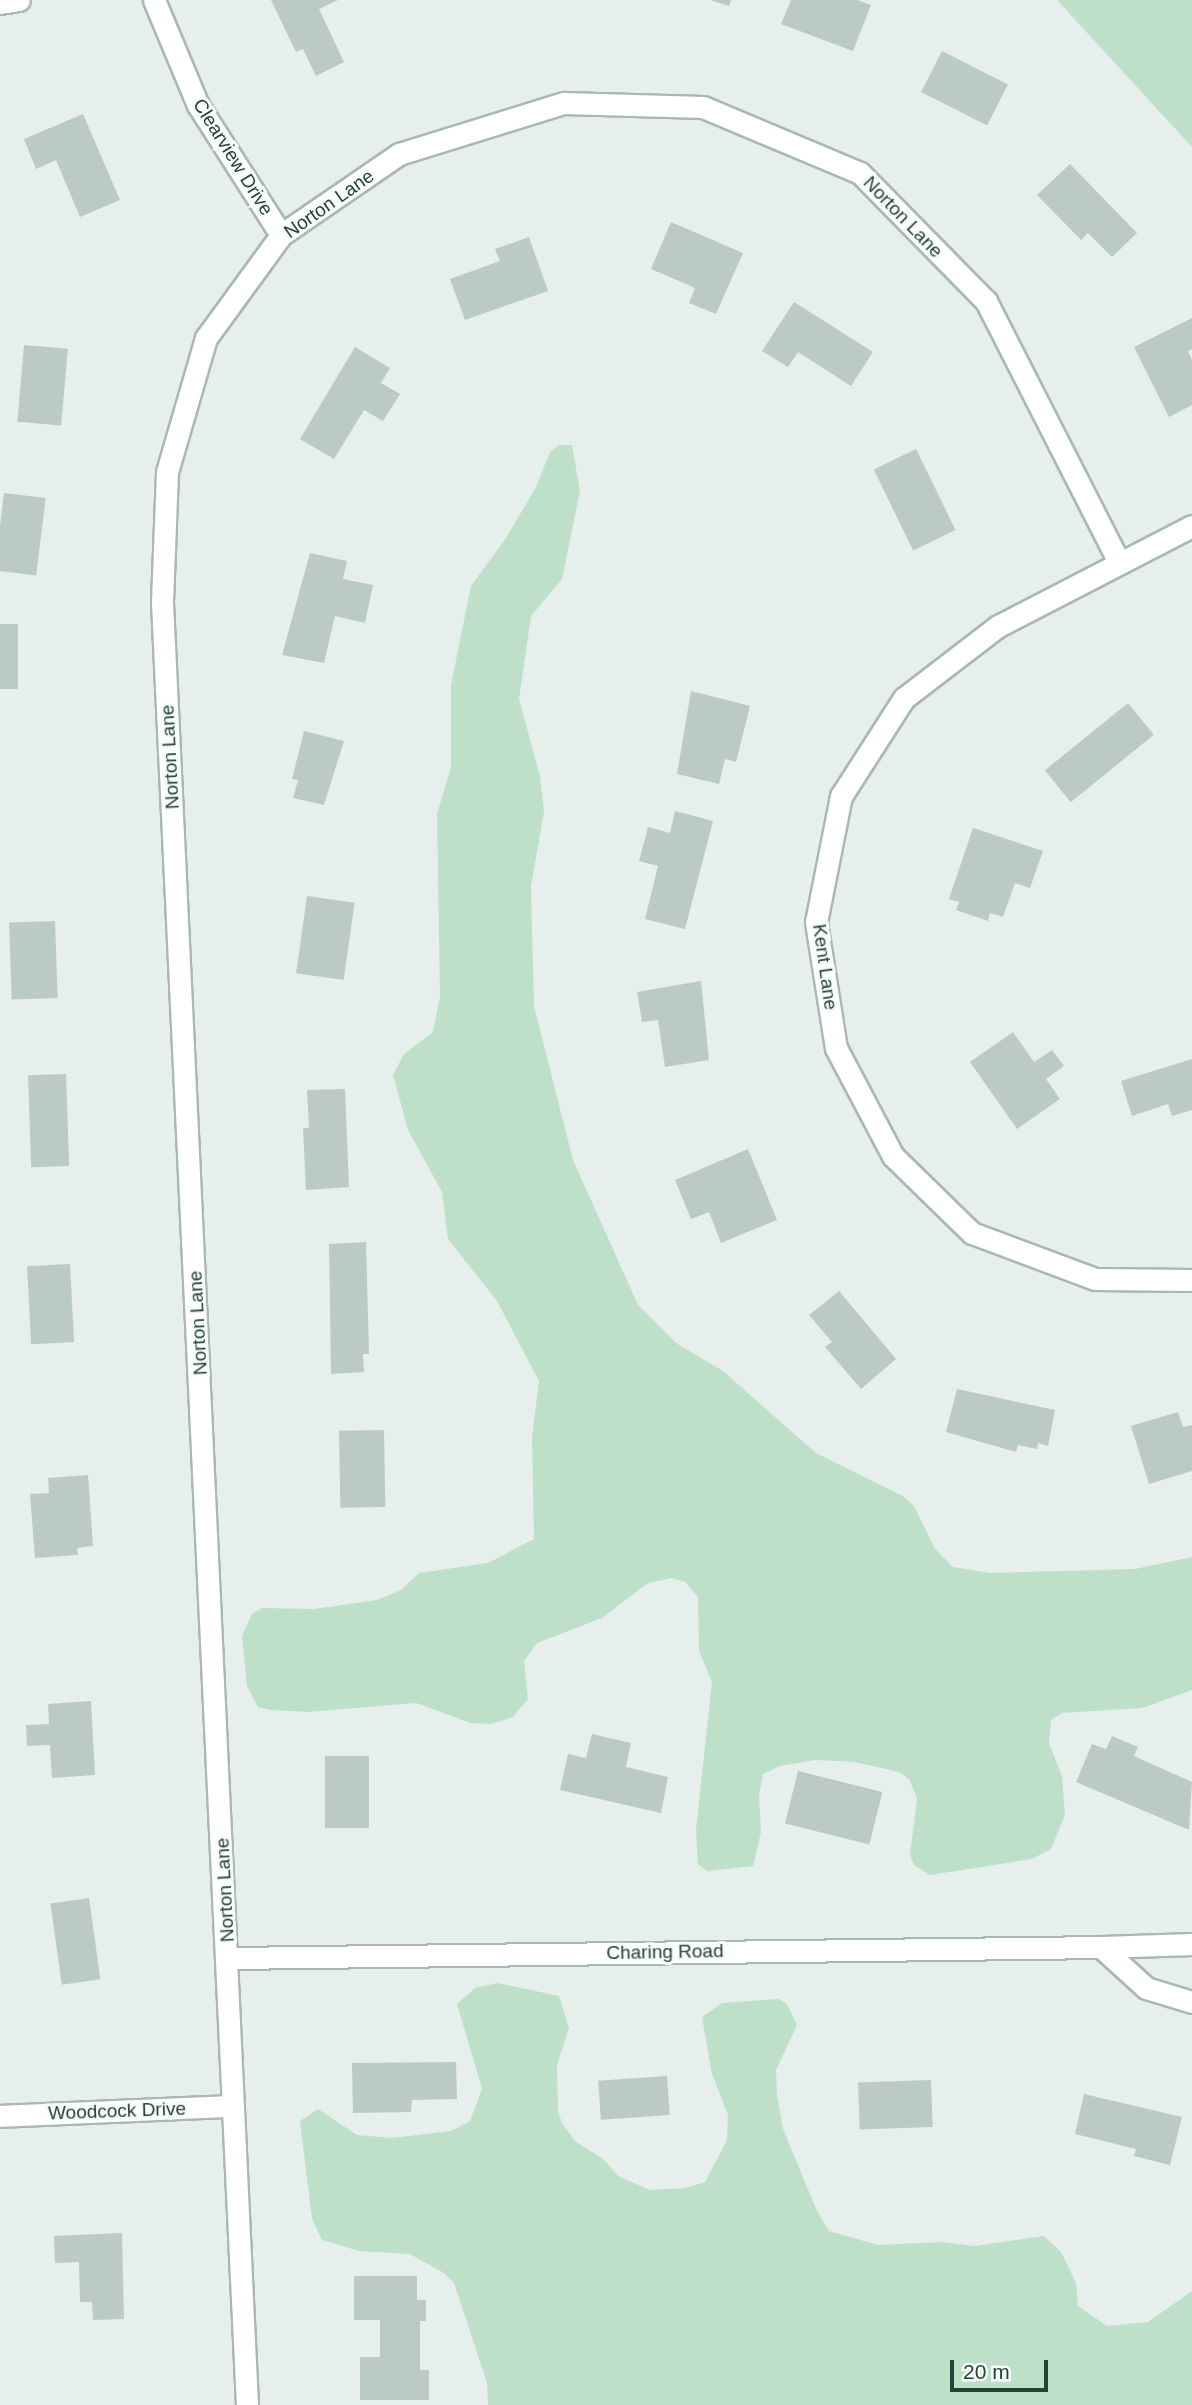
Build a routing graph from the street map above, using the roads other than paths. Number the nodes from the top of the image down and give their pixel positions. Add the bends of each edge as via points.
1 (19, 0) edge
2 (154, 0) edge
3 (0, 3) edge
4 (281, 235) junction
5 (1192, 526) edge
6 (1119, 562) junction
7 (1192, 1280) edge
8 (1192, 1944) edge
9 (1101, 1947) junction
10 (229, 1958) junction
11 (1192, 2002) edge
12 (233, 2106) junction
13 (0, 2116) edge
14 (247, 2405) edge

1 - 3 street
2 - 4 street, Clearview Drive via 198,105
4 - 6 street, Norton Lane via 399,154 564,103 703,107 860,173 986,301
4 - 10 street, Norton Lane via 206,338 167,472 163,589
5 - 6 street, Kent Lane
6 - 7 street, Kent Lane via 998,626 904,698 841,796 816,922 836,1048 893,1156 972,1233 1095,1279
8 - 9 street, Charing Road
9 - 10 street, Charing Road
9 - 11 street via 1146,1988
10 - 12 street, Norton Lane
12 - 13 street, Woodcock Drive
12 - 14 street, Norton Lane

